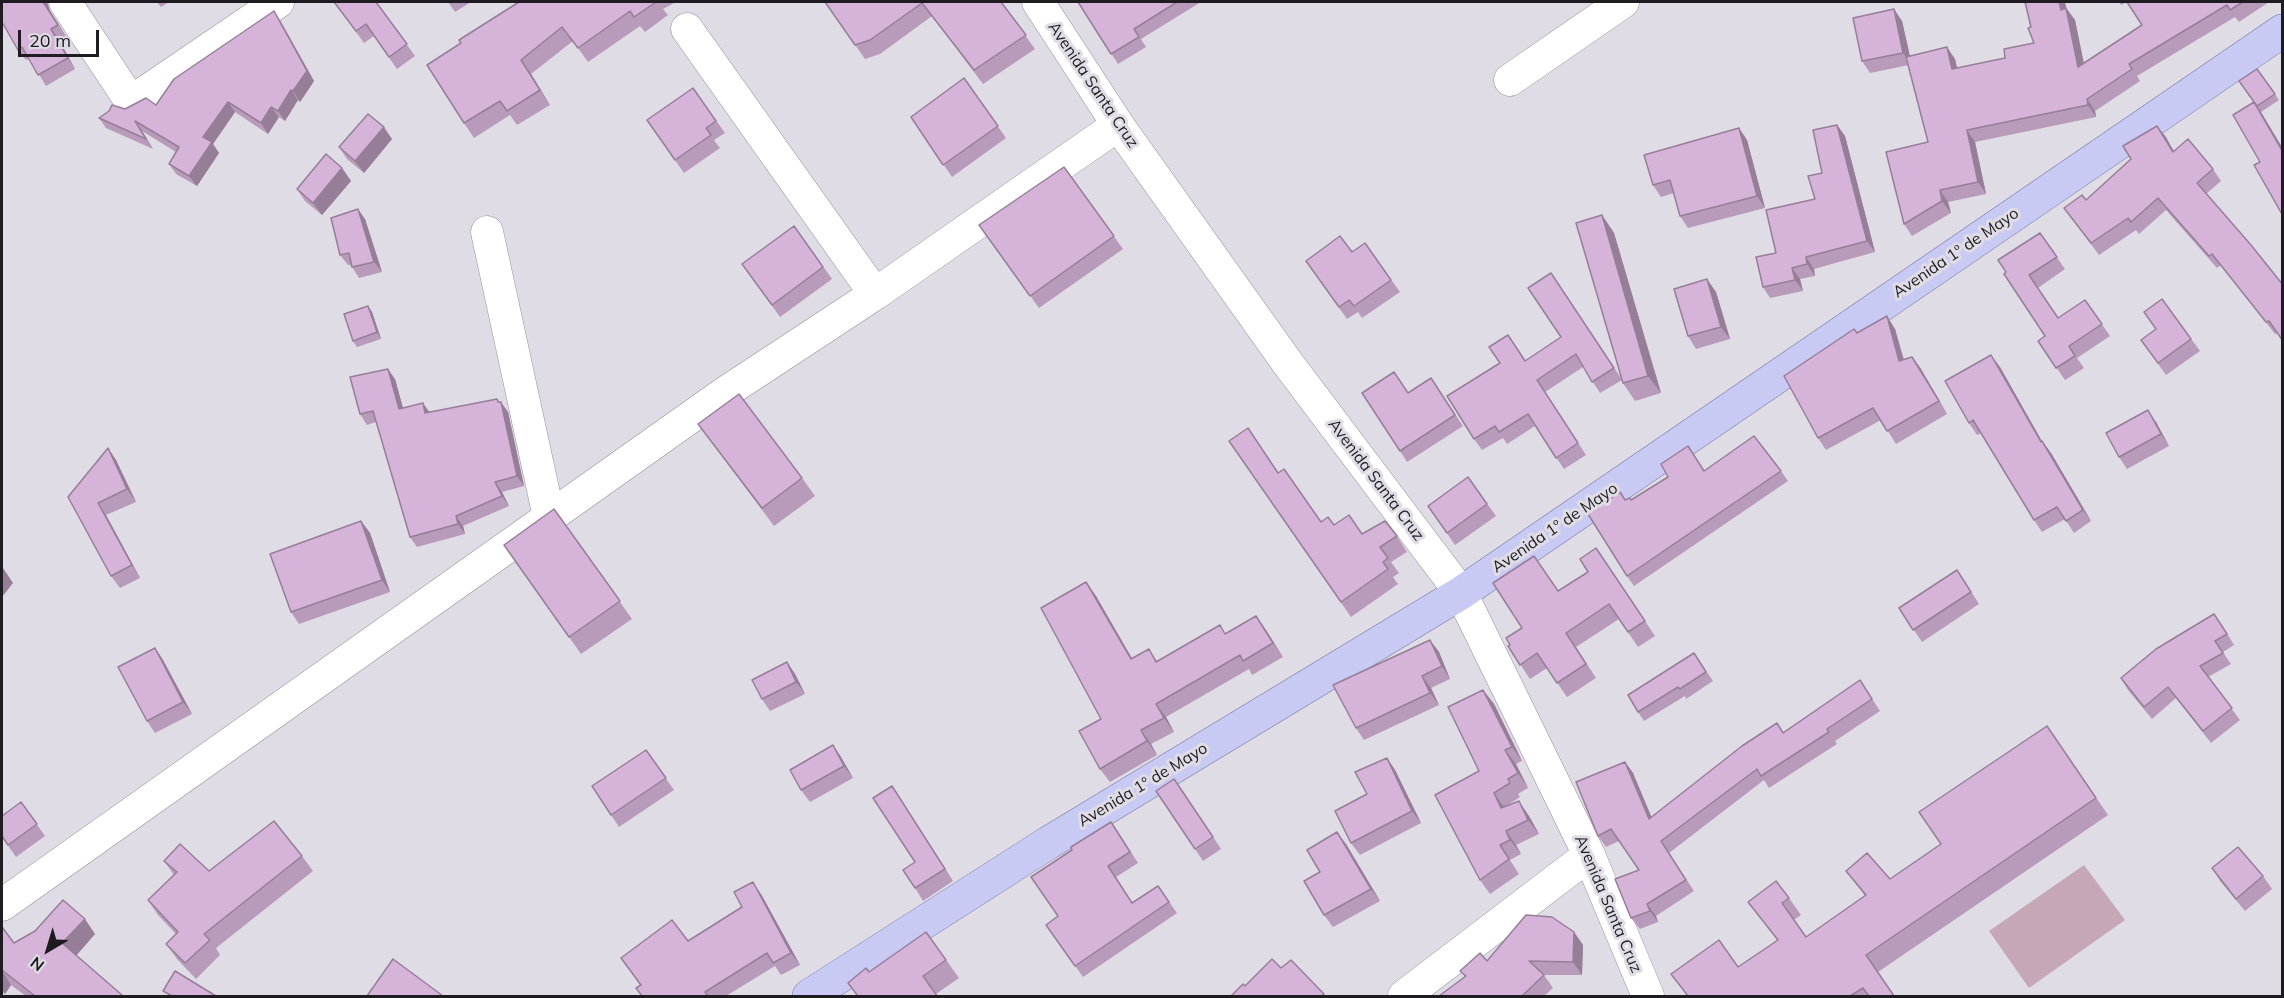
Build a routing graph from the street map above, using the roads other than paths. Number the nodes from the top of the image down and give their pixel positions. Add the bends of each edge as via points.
1 (64, 2) edge
2 (278, 2) edge
3 (1038, 2) edge
4 (1623, 2) edge
5 (687, 29) dead end
6 (2283, 31) edge
7 (1510, 80) dead end
8 (1118, 125) junction
9 (487, 232) dead end
10 (874, 294) junction
11 (549, 517) junction
12 (1461, 593) junction
13 (1588, 855) junction
14 (2, 905) edge
15 (809, 996) edge
16 (1404, 996) edge
17 (1648, 996) edge

1 - 2 street via 132,102
3 - 8 street, Avenida Santa Cruz
4 - 7 street
5 - 10 street
6 - 12 main road, Avenida 1º de Mayo
8 - 10 street
8 - 12 street, Avenida Santa Cruz via 1289,365
9 - 11 street
10 - 11 street
11 - 14 street
12 - 13 street, Avenida Santa Cruz
12 - 15 main road, Avenida 1º de Mayo via 1048,843
13 - 16 street
13 - 17 street, Avenida Santa Cruz

